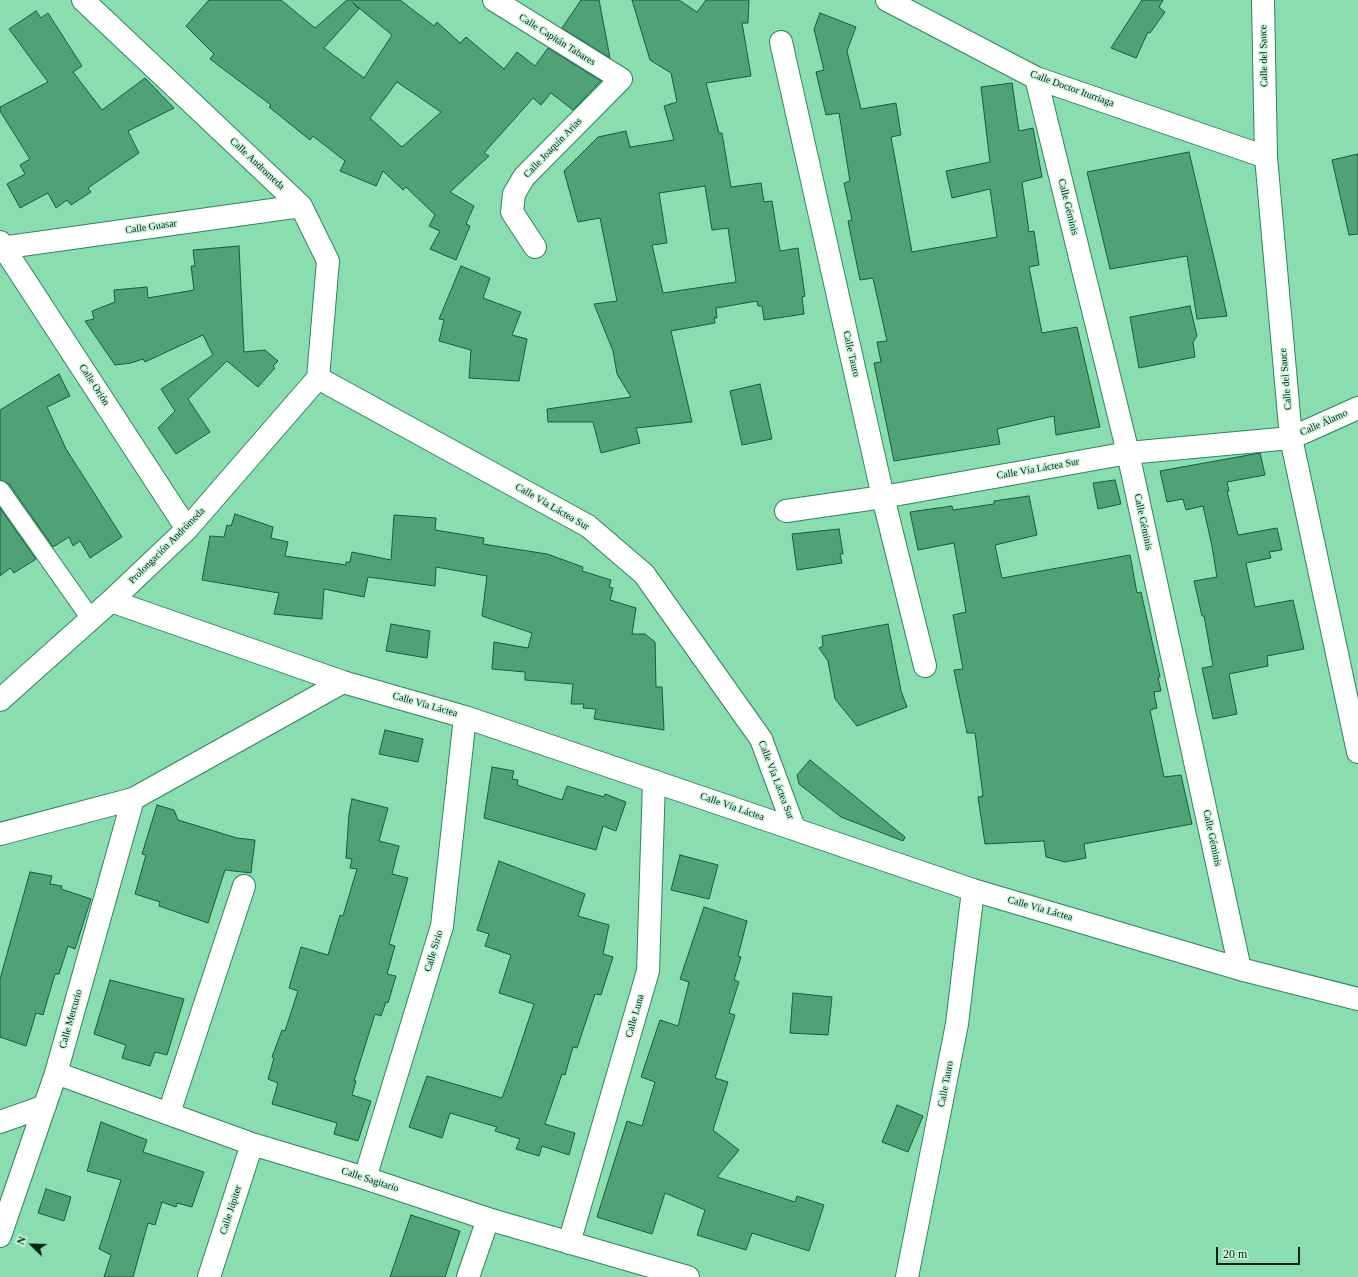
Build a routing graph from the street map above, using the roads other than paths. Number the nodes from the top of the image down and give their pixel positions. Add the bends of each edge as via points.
1 (83, 0) edge
2 (494, 0) edge
3 (887, 0) edge
4 (1263, 0) edge
5 (781, 42) dead end
6 (1036, 78) junction
7 (621, 79) joint
8 (1266, 157) junction
9 (301, 206) junction
10 (1, 246) edge
11 (535, 247) dead end
12 (318, 378) junction
13 (1358, 408) edge
14 (1291, 438) junction
15 (1128, 453) junction
16 (0, 490) edge
17 (883, 497) junction
18 (786, 511) dead end
19 (187, 528) junction
20 (111, 601) junction
21 (91, 619) junction
22 (925, 666) dead end
23 (343, 682) junction
24 (0, 700) edge
25 (465, 717) junction
26 (1358, 752) edge
27 (654, 781) junction
28 (133, 799) junction
29 (794, 828) junction
30 (0, 834) edge
31 (244, 886) dead end
32 (973, 890) junction
33 (1240, 969) junction
34 (1358, 999) edge
35 (56, 1073) junction
36 (44, 1106) junction
37 (169, 1113) junction
38 (0, 1122) edge
39 (252, 1144) junction
40 (365, 1178) junction
41 (488, 1219) junction
42 (0, 1236) edge
43 (569, 1243) junction
44 (680, 1276) edge
45 (209, 1277) edge
46 (468, 1277) edge
47 (907, 1277) edge

1 - 9 street, Calle Andromeda
2 - 7 street, Calle Capitán Tabares
3 - 6 street, Calle Doctor Iturriaga
4 - 8 street, Calle del Sauce
5 - 17 street, Calle Tauro
6 - 8 street, Calle Doctor Iturriaga
6 - 15 street, Calle Géminis
7 - 11 street, Calle Joaquín Arias via 524,177 514,194 512,212
8 - 14 street, Calle del Sauce
9 - 10 street, Calle Guasar
9 - 12 street, Calle Andromeda via 328,261
10 - 19 street, Calle Orión
12 - 19 street, Prolongación Andrómeda
12 - 29 street, Calle Vía Láctea Sur via 588,526 644,574 761,739
13 - 14 street, Calle Álamo
14 - 15 street, Calle Vía Láctea Sur
14 - 26 street, Calle del Sauce
15 - 17 street, Calle Vía Láctea Sur
15 - 33 street, Calle Géminis
16 - 21 street
17 - 18 street, Calle Vía Láctea Sur
17 - 22 street, Calle Tauro
19 - 20 street, Prolongación Andrómeda
20 - 21 street, Prolongación Andrómeda
20 - 23 street, Calle Vía Láctea
21 - 24 street, Prolongación Andrómeda
23 - 25 street, Calle Vía Láctea
23 - 28 street
25 - 27 street, Calle Vía Láctea
25 - 40 street, Calle Sirio via 442,926
27 - 29 street, Calle Vía Láctea
27 - 43 street, Calle Luna via 648,971
28 - 30 street
28 - 35 street, Calle Mercurio
29 - 32 street, Calle Vía Láctea
31 - 37 street
32 - 33 street, Calle Vía Láctea
32 - 47 street, Calle Tauro via 957,1024
33 - 34 street, Calle Vía Láctea
35 - 36 street, Calle Mercurio
35 - 37 street, Calle Sagitario
36 - 38 street
36 - 42 street, Calle Mercurio
37 - 39 street, Calle Sagitario
39 - 40 street, Calle Sagitario
39 - 45 street, Calle Júpiter
40 - 41 street, Calle Sagitario
41 - 43 street, Calle Sagitario
41 - 46 street
43 - 44 street, Calle Sagitario

